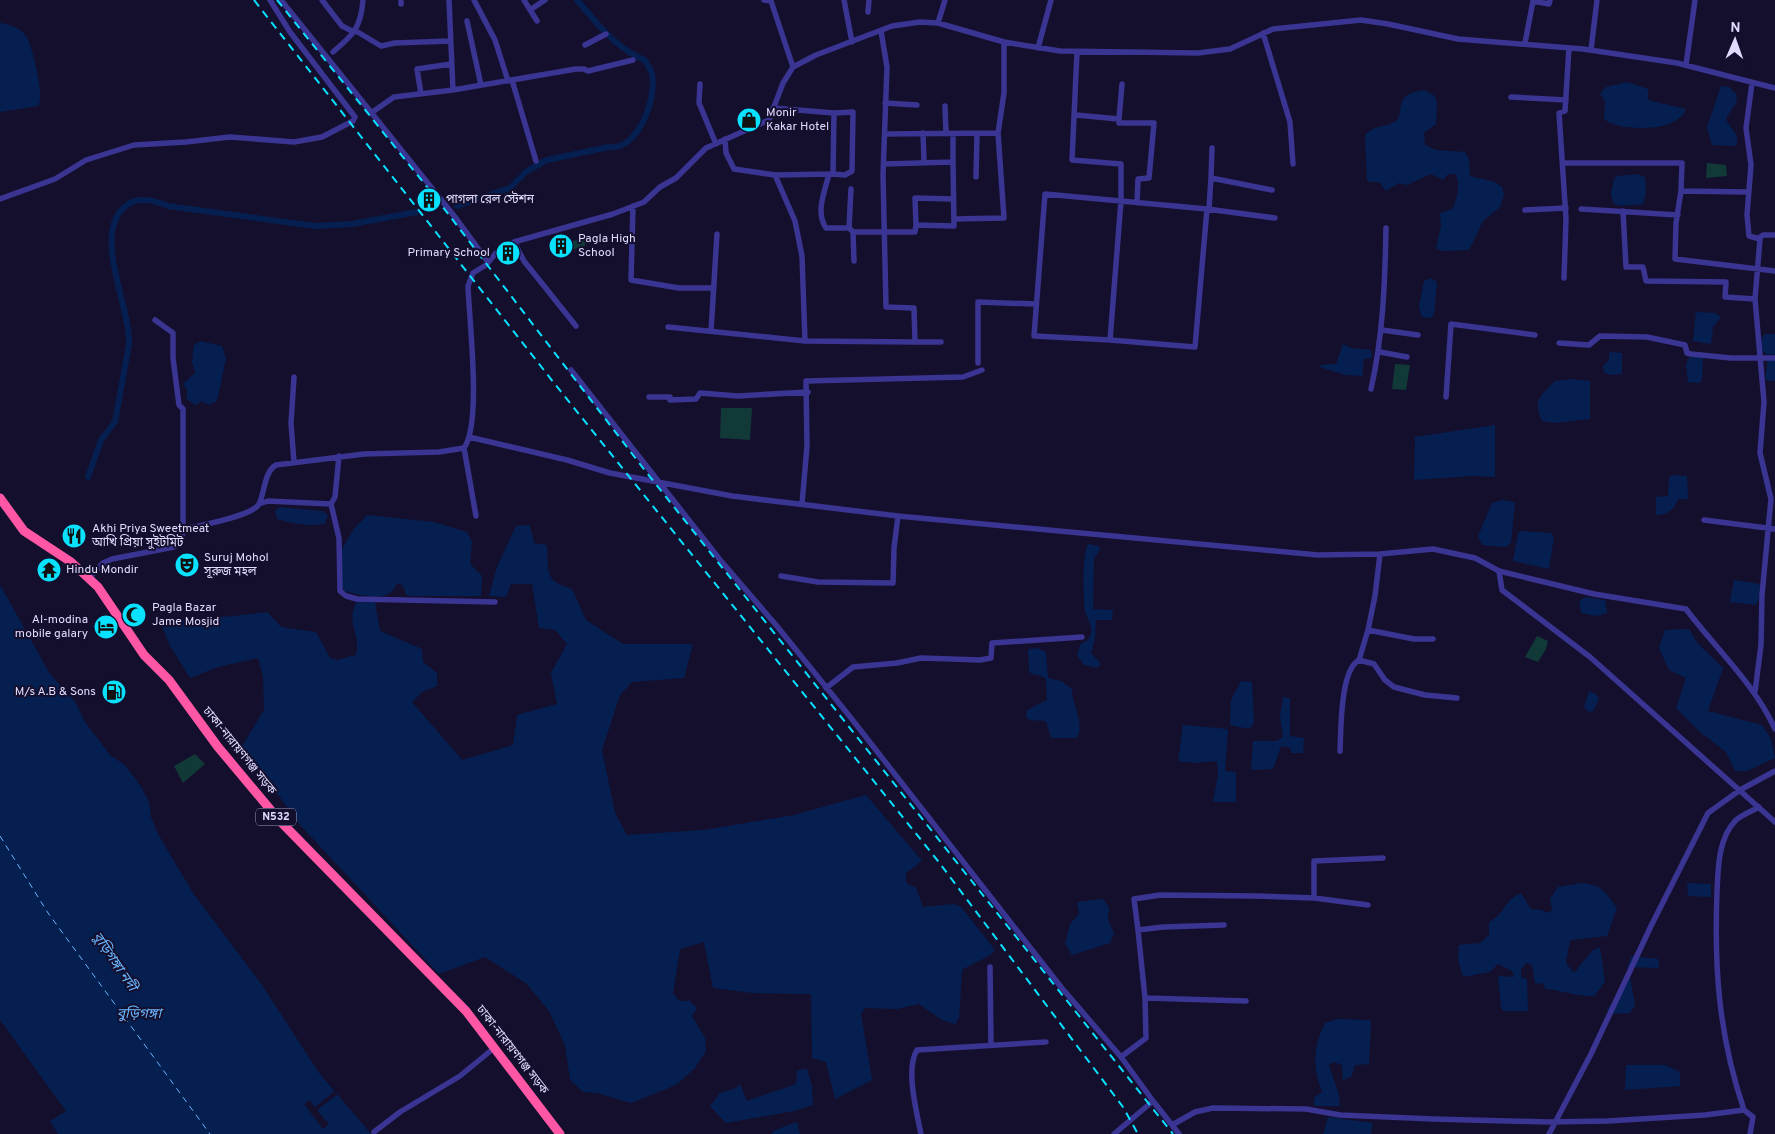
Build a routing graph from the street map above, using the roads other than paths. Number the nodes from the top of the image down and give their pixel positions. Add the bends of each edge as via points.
1 (270, 0) edge
2 (281, 0) edge
3 (322, 0) edge
4 (363, 0) edge
5 (448, 0) edge
6 (474, 0) edge
7 (524, 0) edge
8 (545, 0) edge
9 (764, 0) edge
10 (844, 0) edge
11 (869, 0) edge
12 (945, 0) edge
13 (1051, 0) edge
14 (1550, 0) edge
15 (1597, 0) edge
16 (1695, 0) edge
17 (774, 1) edge
18 (530, 10) junction
19 (868, 12) dead end
20 (467, 21) dead end
21 (537, 21) dead end
22 (938, 23) junction
23 (881, 31) junction
24 (355, 32) junction
25 (1263, 33) junction
26 (606, 34) dead end
27 (450, 41) junction
28 (852, 42) junction
29 (1004, 42) junction
30 (1525, 43) junction
31 (585, 46) dead end
32 (1038, 48) junction
33 (1569, 48) junction
34 (1590, 50) junction
35 (333, 52) dead end
36 (1077, 52) junction
37 (633, 60) dead end
38 (451, 64) junction
39 (1686, 65) junction
40 (792, 67) junction
41 (510, 80) junction
42 (1752, 83) junction
43 (700, 84) dead end
44 (1122, 84) dead end
45 (481, 85) junction
46 (1775, 88) edge
47 (453, 90) junction
48 (420, 94) junction
49 (1511, 98) dead end
50 (1566, 100) junction
51 (885, 103) junction
52 (917, 105) dead end
53 (945, 106) dead end
54 (774, 108) junction
55 (371, 112) junction
56 (834, 113) junction
57 (1076, 116) junction
58 (1119, 119) junction
59 (923, 133) junction
60 (998, 133) junction
61 (885, 134) junction
62 (946, 134) junction
63 (954, 134) junction
64 (977, 134) junction
65 (725, 139) junction
66 (716, 144) junction
67 (1212, 148) dead end
68 (536, 160) dead end
69 (924, 162) junction
70 (953, 162) junction
71 (1564, 163) junction
72 (884, 164) junction
73 (1293, 164) dead end
74 (831, 174) junction
75 (775, 175) junction
76 (976, 177) dead end
77 (1212, 178) junction
78 (852, 189) dead end
79 (1272, 190) dead end
80 (1681, 191) junction
81 (1748, 192) junction
82 (0, 199) edge
83 (953, 199) junction
84 (1121, 201) junction
85 (1137, 203) junction
86 (633, 206) junction
87 (1566, 208) junction
88 (1208, 209) junction
89 (1581, 209) dead end
90 (1525, 210) dead end
91 (1623, 211) junction
92 (1678, 215) junction
93 (1274, 218) dead end
94 (954, 219) junction
95 (916, 225) junction
96 (1386, 228) dead end
97 (851, 230) junction
98 (884, 233) junction
99 (717, 234) dead end
100 (1775, 235) edge
101 (1759, 238) junction
102 (514, 242) junction
103 (854, 261) dead end
104 (488, 262) junction
105 (1758, 268) junction
106 (1775, 271) edge
107 (1564, 278) dead end
108 (714, 288) junction
109 (1755, 299) junction
110 (1036, 304) junction
111 (155, 320) dead end
112 (576, 326) dead end
113 (668, 327) dead end
114 (1382, 330) junction
115 (711, 332) junction
116 (1418, 335) dead end
117 (1535, 335) dead end
118 (1110, 340) junction
119 (805, 341) junction
120 (915, 342) junction
121 (941, 342) dead end
122 (1559, 343) dead end
123 (1380, 352) junction
124 (1407, 356) dead end
125 (1760, 358) junction
126 (1775, 358) edge
127 (978, 363) dead end
128 (571, 370) dead end
129 (982, 370) dead end
130 (294, 377) dead end
131 (1371, 389) dead end
132 (808, 392) junction
133 (649, 397) dead end
134 (1446, 397) dead end
135 (469, 437) junction
136 (464, 448) junction
137 (339, 456) junction
138 (294, 463) junction
139 (659, 482) junction
140 (0, 498) edge
141 (260, 504) junction
142 (331, 504) junction
143 (802, 504) junction
144 (476, 516) dead end
145 (898, 516) junction
146 (1704, 520) dead end
147 (1772, 528) edge
148 (183, 532) junction
149 (1380, 554) junction
150 (1499, 571) junction
151 (781, 576) dead end
152 (89, 578) junction
153 (495, 602) dead end
154 (1368, 630) junction
155 (1082, 637) dead end
156 (1433, 639) dead end
157 (1359, 660) junction
158 (826, 688) junction
159 (1755, 692) junction
160 (1457, 698) dead end
161 (1775, 729) edge
162 (1340, 751) dead end
163 (1775, 771) edge
164 (1740, 790) junction
165 (1759, 807) junction
166 (1775, 822) edge
167 (1383, 858) dead end
168 (1314, 898) junction
169 (1368, 904) dead end
170 (1224, 925) dead end
171 (1138, 930) junction
172 (990, 967) dead end
173 (1145, 998) junction
174 (1246, 1001) dead end
175 (1046, 1042) dead end
176 (991, 1045) junction
177 (494, 1048) junction
178 (1121, 1057) junction
179 (1153, 1101) junction
180 (1744, 1110) junction
181 (1556, 1122) junction
182 (1172, 1125) junction
183 (374, 1132) dead end
184 (560, 1134) edge
185 (921, 1134) edge
186 (1114, 1134) edge
187 (1179, 1134) edge
188 (1548, 1134) edge
189 (1750, 1134) edge

1 - 82 street via 290,32 356,119 322,137 294,142 230,137 125,147 86,160 55,179
2 - 55 street
3 - 24 street via 342,26
4 - 24 street
5 - 27 street
6 - 41 street via 495,40
7 - 18 street
8 - 18 street
9 - 17 street
10 - 28 street
11 - 19 street
12 - 22 street
13 - 32 street
14 - 30 street via 1549,4 1533,1
15 - 34 street
16 - 39 street
17 - 40 street
18 - 21 street
20 - 45 street
22 - 23 street via 904,23
22 - 29 street
23 - 28 street
23 - 51 street via 887,67
24 - 27 street via 381,46
24 - 35 street
25 - 30 street via 1286,27 1361,20 1458,39
25 - 36 street via 1216,52
25 - 73 street via 1290,122
26 - 31 street
27 - 38 street
28 - 40 street
29 - 32 street
29 - 60 street via 1004,93
30 - 33 street
32 - 36 street
33 - 34 street
33 - 50 street
34 - 39 street
36 - 57 street
37 - 41 street via 588,71 584,68
38 - 47 street
38 - 48 street via 417,69
39 - 42 street
40 - 54 street
41 - 45 street
41 - 68 street
42 - 46 street
42 - 81 street via 1746,128 1751,165
43 - 66 street via 699,103
44 - 58 street
45 - 47 street
47 - 48 street
48 - 55 street via 394,97
49 - 50 street
50 - 71 street via 1565,112 1559,113
51 - 52 street
51 - 61 street
53 - 62 street
54 - 56 street
54 - 65 street via 763,124
55 - 104 street
56 - 74 street
56 - 74 street via 853,112 854,148 852,171 845,175
57 - 58 street
57 - 84 street via 1072,160 1121,164
58 - 85 street via 1119,123 1154,123 1149,178 1138,179
59 - 61 street
59 - 62 street
59 - 69 street
60 - 64 street
60 - 94 street via 1004,218
61 - 72 street
62 - 63 street
63 - 64 street
63 - 70 street
64 - 76 street
65 - 66 street
65 - 75 street via 726,152 734,168
66 - 86 street via 698,154 676,178 644,202
67 - 77 street
69 - 70 street
69 - 72 street
70 - 83 street
71 - 80 street via 1682,163
71 - 87 street
72 - 98 street
74 - 75 street
74 - 97 street via 822,204 822,222 826,228
75 - 119 street via 795,221 802,256
77 - 79 street
77 - 88 street
78 - 97 street
80 - 81 street
80 - 92 street
81 - 101 street via 1749,236
83 - 94 street
83 - 95 street via 915,198
84 - 85 street
84 - 110 street via 1045,194
84 - 118 street
85 - 88 street
86 - 102 street
86 - 108 street via 631,280 679,288
87 - 90 street
87 - 107 street
88 - 93 street
88 - 118 street via 1195,347
89 - 91 street
91 - 92 street
91 - 109 street via 1626,267 1643,267 1646,281 1726,282 1725,298
92 - 105 street via 1675,259
94 - 95 street via 954,226
95 - 98 street via 915,232
96 - 114 street
97 - 98 street
97 - 103 street
98 - 120 street via 886,307 914,308
99 - 108 street
100 - 101 street
101 - 105 street
102 - 104 street
102 - 112 street via 524,261
104 - 135 street via 473,273 468,286 473,396
105 - 106 street
105 - 109 street
108 - 115 street
109 - 125 street
110 - 118 street via 1034,336
110 - 127 street via 978,302
111 - 148 street via 173,333 179,405 183,409
113 - 115 street
114 - 116 street
114 - 123 street
115 - 119 street
117 - 134 street via 1451,324
119 - 120 street
120 - 121 street
122 - 125 street via 1589,345 1600,336 1639,336 1685,345 1687,353 1691,354
123 - 124 street
123 - 131 street
125 - 126 street
125 - 147 street via 1764,402 1760,454 1771,499
128 - 139 street
129 - 132 street via 963,377 806,381
130 - 138 street
132 - 133 street via 738,396 700,393 696,399 682,400
132 - 143 street
135 - 136 street
135 - 139 street via 558,457 610,473
136 - 137 street
136 - 144 street
137 - 138 street
137 - 142 street via 335,497
138 - 141 street via 271,468
139 - 143 street via 732,496
139 - 158 street
140 - 152 highway, ঢাকা-নারায়ণগঞ্জ সড়ক / N532 via 24,531
141 - 142 street via 268,501
141 - 148 street via 251,512
142 - 153 street via 339,538 340,591 346,596 356,599
143 - 145 street
145 - 149 street via 1309,554
145 - 151 street via 893,583 818,582
146 - 147 street
147 - 159 street
148 - 152 street via 179,545 112,559 103,563
149 - 150 street via 1433,549 1475,558
149 - 154 street
150 - 159 street via 1594,594 1686,609
150 - 164 street via 1502,590 1590,658
152 - 177 highway, ঢাকা-নারায়ণগঞ্জ সড়ক / N532 via 144,655 169,680 218,747 279,820 466,1011
154 - 156 street via 1414,639
154 - 157 street
155 - 158 street via 992,643 991,658 980,660 921,658 853,667
157 - 160 street via 1374,664 1394,687 1425,695
157 - 162 street via 1348,676
158 - 178 street via 1061,987
159 - 161 street
163 - 164 street
164 - 165 street
164 - 181 street via 1708,813
165 - 166 street
165 - 180 street via 1736,820 1722,845 1718,869 1716,973 1731,1072
167 - 168 street via 1314,860
168 - 169 street
168 - 171 street via 1160,895 1134,900
170 - 171 street
171 - 173 street
172 - 176 street
173 - 174 street
173 - 178 street via 1146,1038
175 - 176 street
176 - 185 street via 916,1051 912,1064
177 - 183 street via 460,1076 400,1112
177 - 184 highway, ঢাকা-নারায়ণগঞ্জ সড়ক / N532
178 - 179 street
179 - 182 street
179 - 186 street
180 - 181 street via 1705,1115
180 - 189 street via 1753,1117
181 - 182 street via 1433,1120 1340,1115 1306,1109 1213,1108 1195,1112
181 - 188 street
182 - 187 street

